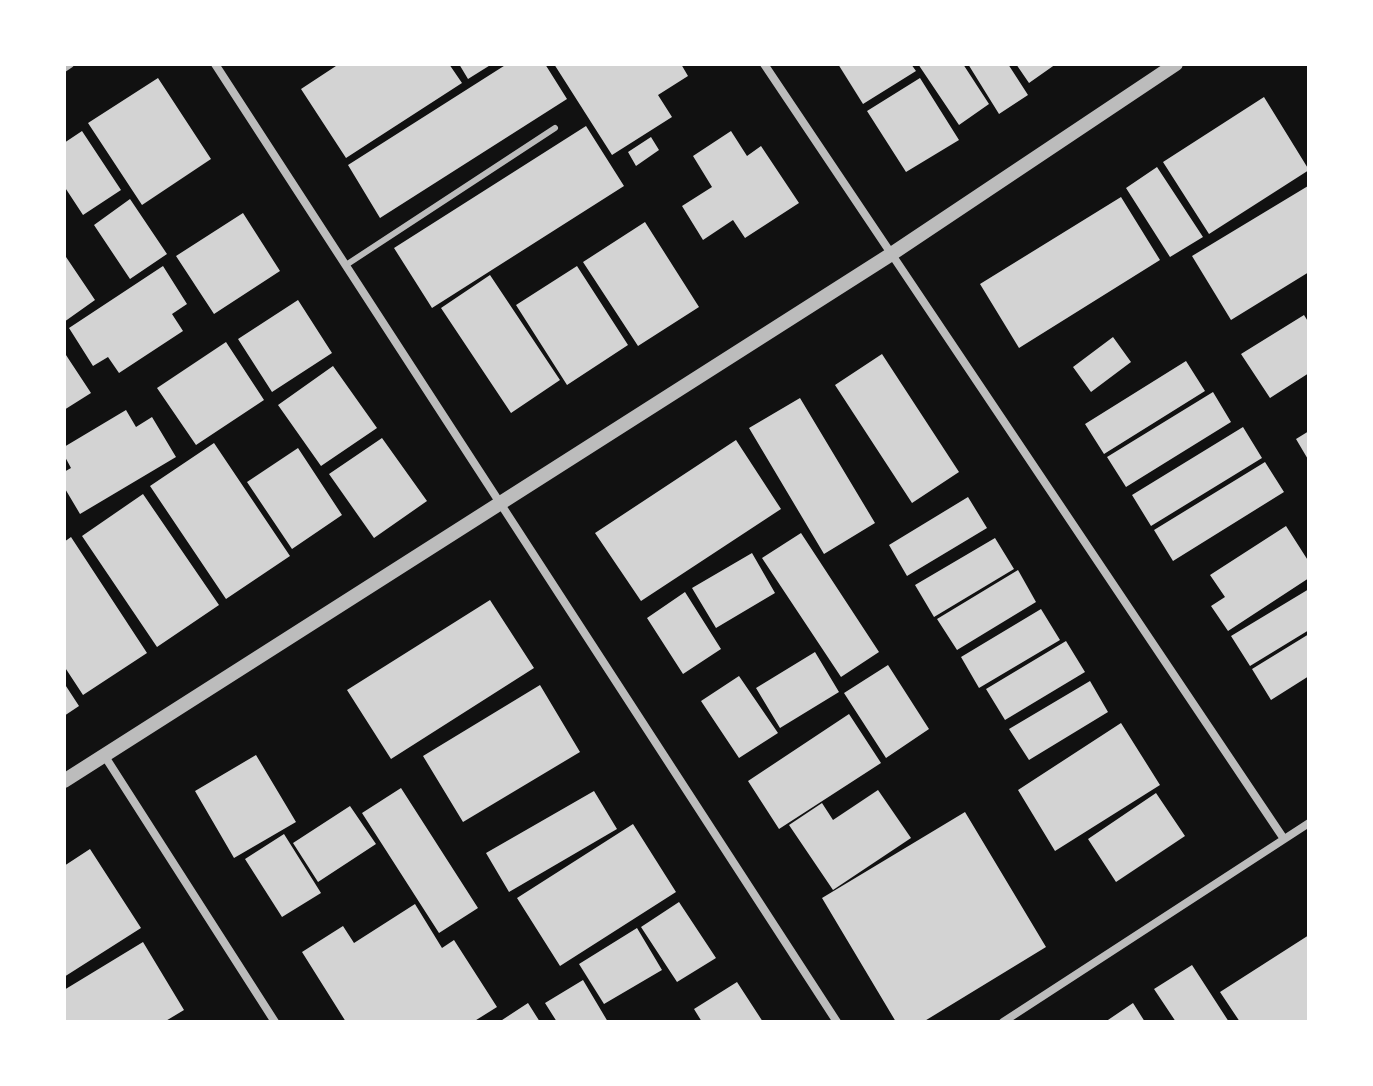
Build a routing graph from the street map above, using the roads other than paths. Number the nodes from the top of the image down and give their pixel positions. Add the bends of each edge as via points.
1 (70, 64) edge
2 (215, 64) edge
3 (764, 64) edge
4 (1176, 64) edge
5 (64, 68) edge
6 (555, 128) dead end
7 (890, 255) junction
8 (346, 265) junction
9 (500, 502) junction
10 (104, 755) junction
11 (64, 781) edge
12 (1309, 823) edge
13 (1284, 839) junction
14 (275, 1022) edge
15 (837, 1022) edge
16 (1003, 1022) edge

1 - 5 street
2 - 8 street
3 - 7 street
4 - 7 street
6 - 8 lane
7 - 9 street
7 - 13 street
8 - 9 street
9 - 10 street
9 - 15 street
10 - 11 street
10 - 14 street
12 - 13 street
13 - 16 street

